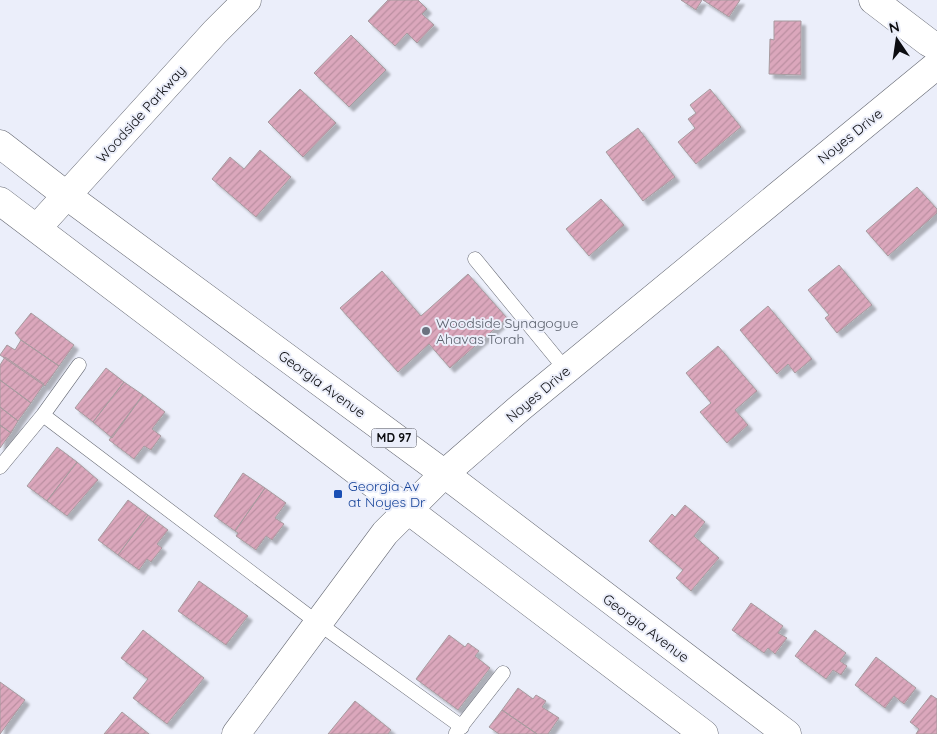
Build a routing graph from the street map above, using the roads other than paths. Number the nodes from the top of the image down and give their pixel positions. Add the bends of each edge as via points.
1 (247, 0) edge
2 (873, 0) edge
3 (937, 47) edge
4 (937, 65) edge
5 (0, 144) edge
6 (66, 195) junction
7 (0, 201) edge
8 (37, 228) junction
9 (475, 259) dead end
10 (80, 365) dead end
11 (566, 370) junction
12 (43, 415) junction
13 (0, 467) edge
14 (444, 474) junction
15 (409, 510) junction
16 (318, 623) junction
17 (503, 673) dead end
18 (459, 730) edge
19 (236, 734) edge
20 (704, 734) edge
21 (787, 734) edge

1 - 6 main road, Woodside Parkway
2 - 3 main road
4 - 11 main road, Noyes Drive
5 - 6 main road, Georgia Avenue / MD 97
6 - 8 main road, Woodside Parkway
6 - 14 main road, Georgia Avenue / MD 97
7 - 8 main road
8 - 15 main road
9 - 11 lane
10 - 12 lane
11 - 14 main road, Noyes Drive
12 - 13 lane
12 - 16 lane
14 - 15 main road, Noyes Drive
14 - 21 main road, Georgia Avenue / MD 97
15 - 16 main road, Noyes Drive via 385,533
15 - 20 main road
16 - 18 lane
16 - 19 main road, Noyes Drive
17 - 18 lane

